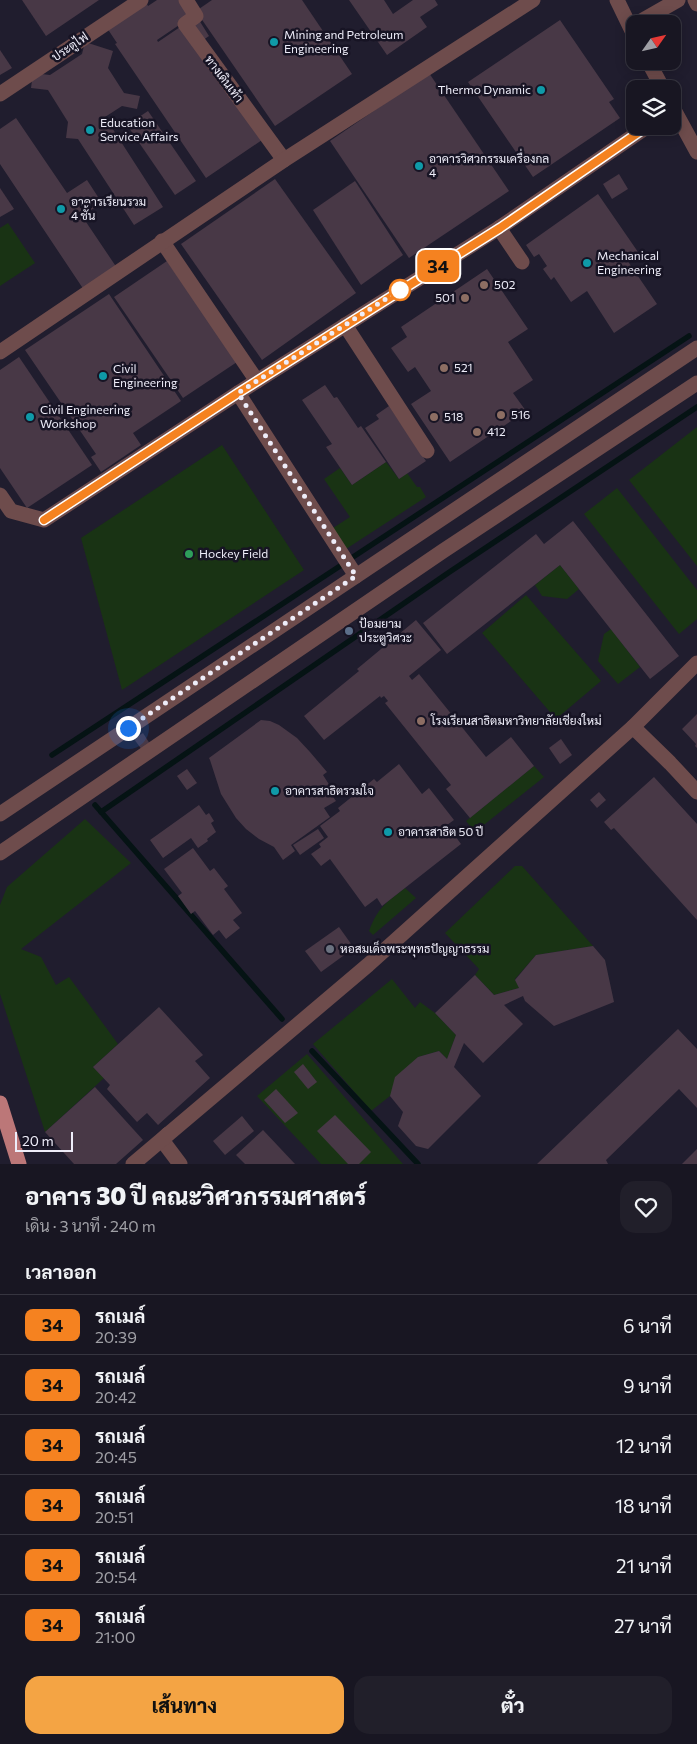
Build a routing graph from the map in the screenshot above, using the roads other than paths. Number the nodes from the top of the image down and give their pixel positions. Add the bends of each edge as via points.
1 (141, 0) edge
2 (186, 0) edge
3 (533, 0) edge
4 (617, 0) edge
5 (678, 0) edge
6 (695, 0) edge
7 (697, 4) edge
8 (626, 15) edge
9 (654, 15) edge
10 (0, 94) edge
11 (681, 123) edge
12 (635, 135) edge
13 (697, 152) edge
14 (284, 160) junction
15 (500, 228) junction
16 (162, 241) junction
17 (522, 262) dead end
18 (345, 325) junction
19 (697, 348) edge
20 (0, 352) edge
21 (257, 381) junction
22 (697, 383) edge
23 (238, 393) junction
24 (427, 451) dead end
25 (0, 495) edge
26 (356, 576) junction
27 (697, 663) edge
28 (633, 727) junction
29 (697, 792) edge
30 (0, 814) edge
31 (0, 853) edge
32 (0, 1103) edge
33 (4, 1127) edge
34 (162, 1140) junction
35 (19, 1164) edge
36 (132, 1164) edge
37 (180, 1164) edge

1 - 10 street, ประตูไฟ
2 - 14 street, ทางเดินเท้า via 196,16 185,24
3 - 14 street
4 - 8 street
5 - 9 street
6 - 7 street
11 - 13 street
12 - 15 street
14 - 16 street
15 - 17 street
15 - 18 street
16 - 20 street
16 - 21 street
18 - 21 street
18 - 24 street
19 - 26 street
21 - 23 street
22 - 31 street via 442,551
23 - 25 street via 44,520 11,511
23 - 26 street
26 - 30 street
27 - 28 street
28 - 29 street
28 - 34 street via 379,954
32 - 33 main road
33 - 35 main road
34 - 36 street
34 - 37 street

